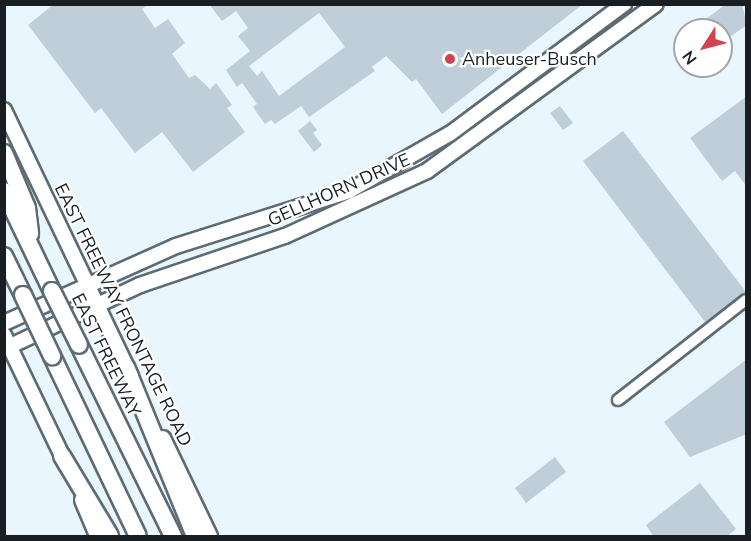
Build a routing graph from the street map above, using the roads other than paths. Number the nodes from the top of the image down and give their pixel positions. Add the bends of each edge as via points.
1 (656, 4) edge
2 (622, 6) edge
3 (632, 23) junction
4 (536, 71) junction
5 (547, 86) junction
6 (4, 110) edge
7 (4, 153) edge
8 (4, 191) edge
9 (210, 237) junction
10 (31, 247) junction
11 (4, 256) edge
12 (214, 257) junction
13 (87, 286) junction
14 (747, 300) edge
15 (96, 306) junction
16 (4, 323) edge
17 (6, 344) edge
18 (126, 367) junction
19 (618, 400) dead end
20 (62, 456) junction
21 (97, 537) edge
22 (110, 537) edge
23 (138, 537) edge
24 (173, 537) edge
25 (195, 537) edge
26 (210, 537) edge

1 - 3 main road, GELLHORN DRIVE
2 - 3 main road
2 - 4 main road, GELLHORN DRIVE
3 - 5 main road, GELLHORN DRIVE
4 - 5 main road
4 - 9 main road, GELLHORN DRIVE via 412,159 349,191
5 - 12 main road, GELLHORN DRIVE via 427,171 285,236
6 - 13 main road, EAST FREEWAY FRONTAGE ROAD
7 - 10 highway via 27,208
8 - 10 highway, EAST FREEWAY
9 - 12 main road
9 - 13 main road, GELLHORN DRIVE via 176,246
10 - 24 highway, EAST FREEWAY, bridge
11 - 23 highway, bridge
12 - 15 main road, GELLHORN DRIVE
13 - 15 main road, EAST FREEWAY FRONTAGE ROAD
13 - 16 main road, GELLHORN DRIVE
14 - 19 street
15 - 17 main road, GELLHORN DRIVE
15 - 18 main road, EAST FREEWAY FRONTAGE ROAD
17 - 20 main road
18 - 25 highway
18 - 26 main road, EAST FREEWAY FRONTAGE ROAD
20 - 21 main road
20 - 22 highway

